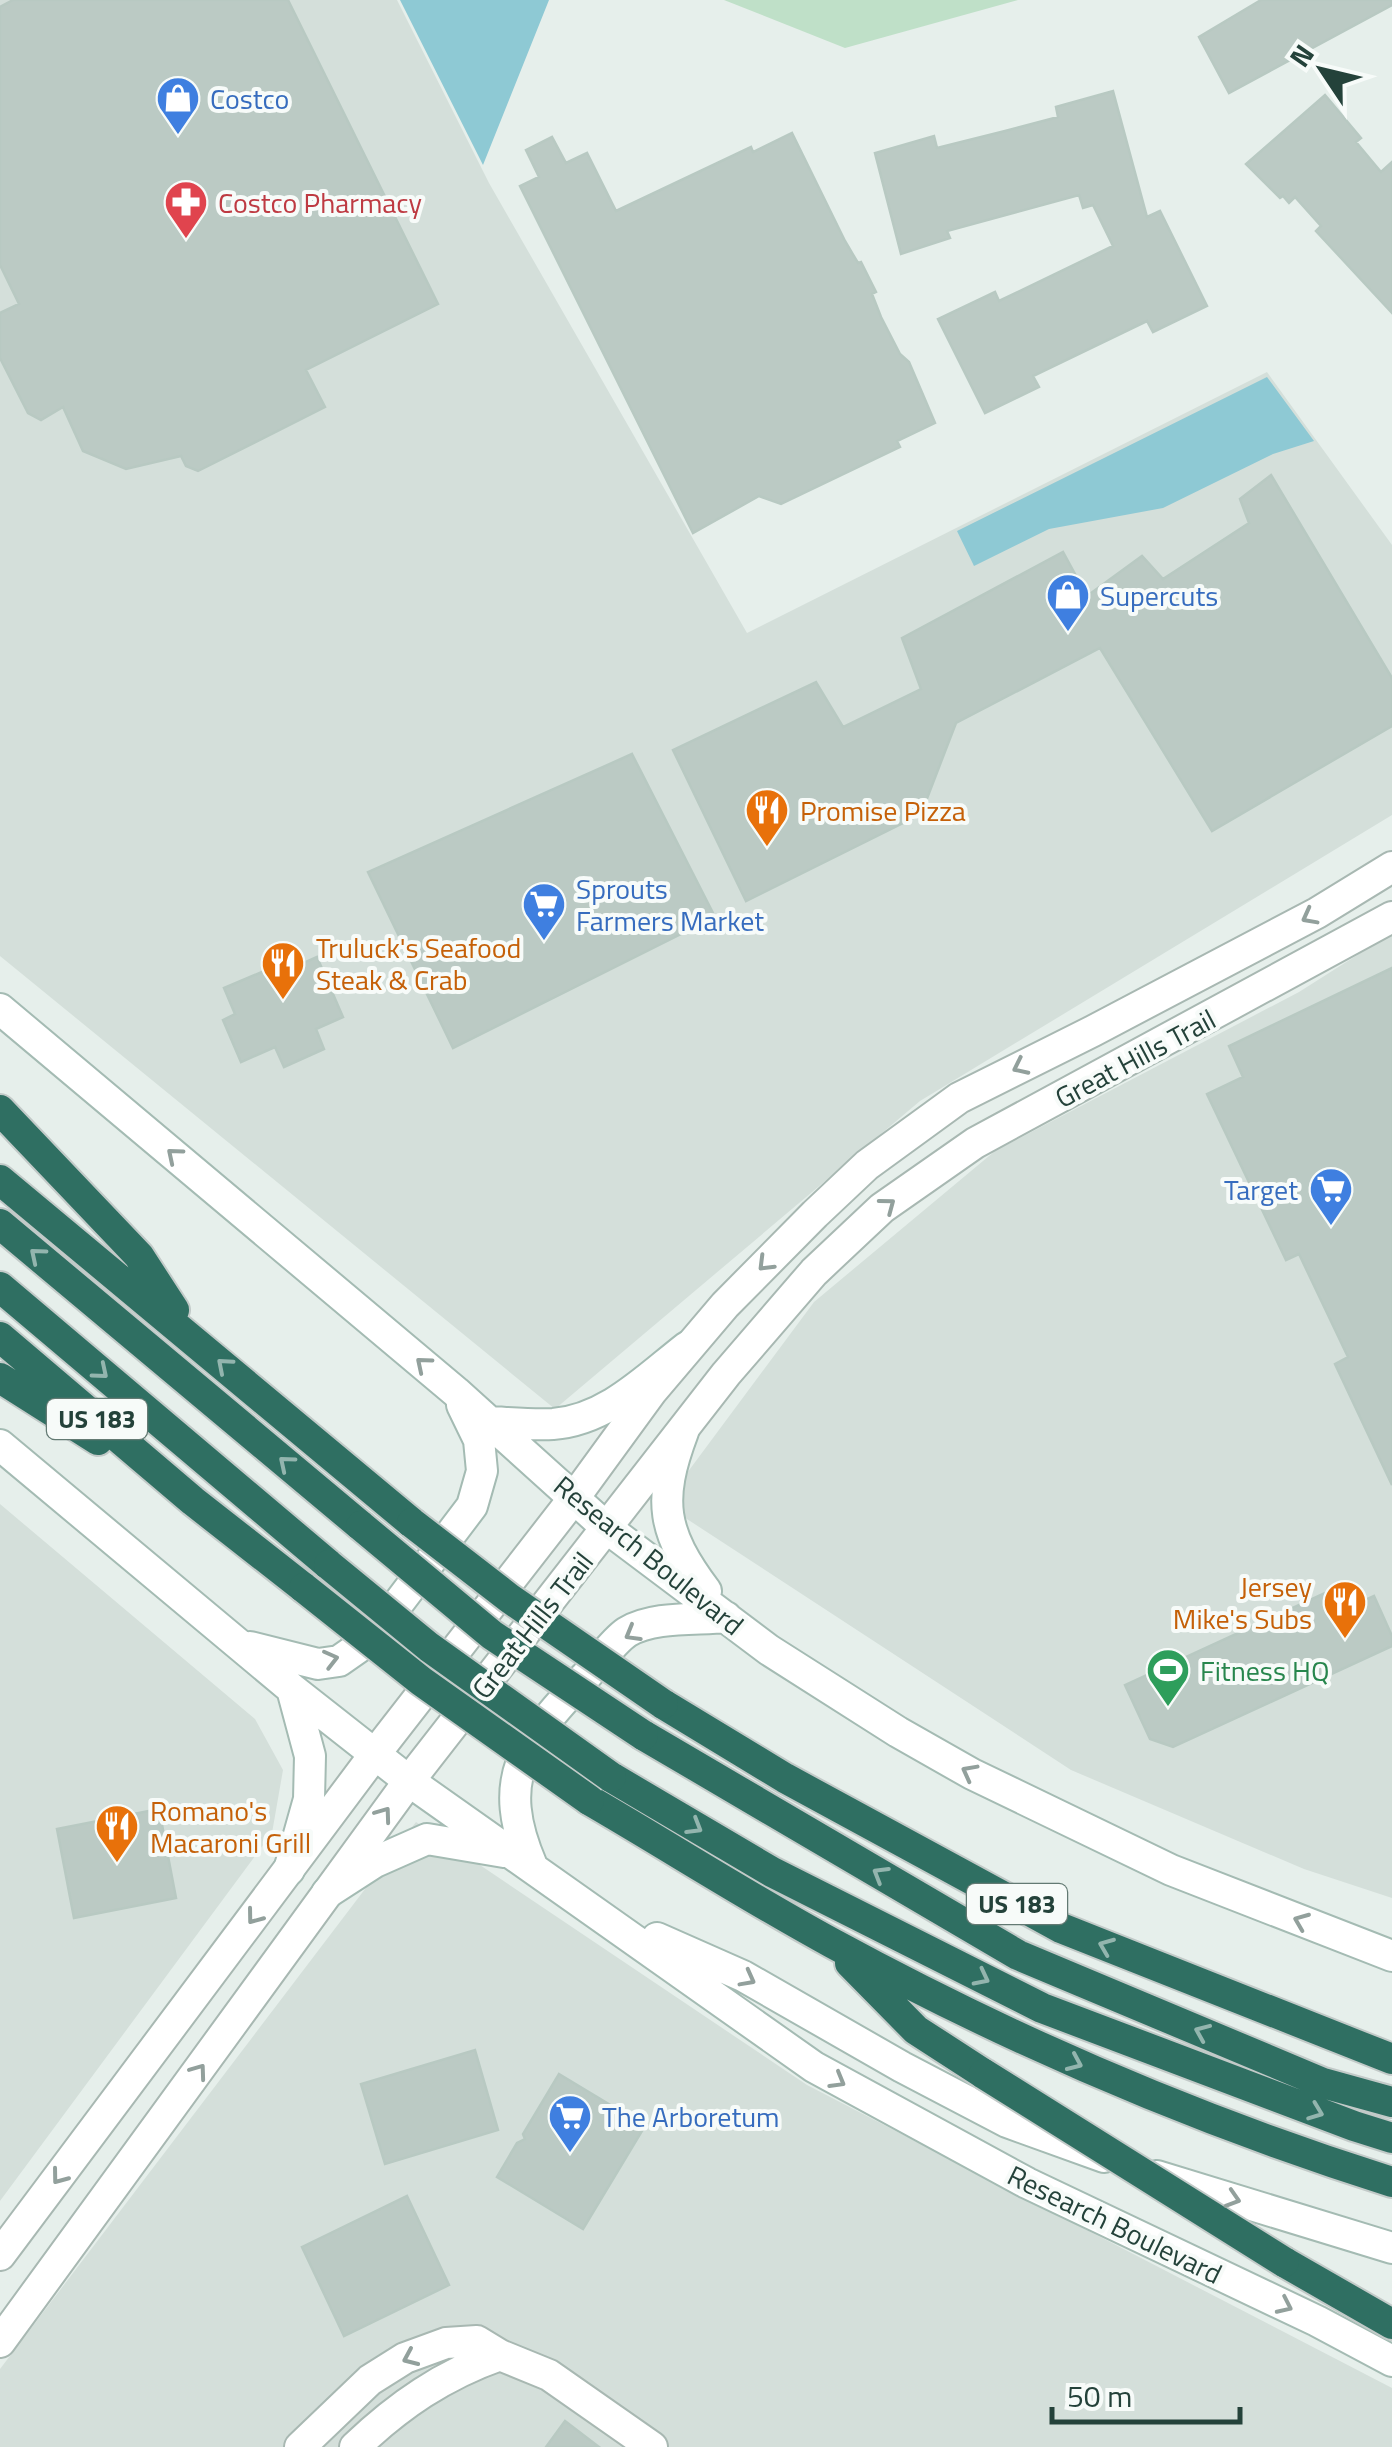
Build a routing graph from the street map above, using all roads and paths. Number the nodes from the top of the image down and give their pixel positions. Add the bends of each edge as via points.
1 (1392, 867) edge
2 (1392, 916) edge
3 (0, 1008) edge
4 (0, 1110) edge
5 (0, 1180) edge
6 (0, 1224) edge
7 (0, 1287) edge
8 (0, 1337) edge
9 (192, 1338) junction
10 (688, 1346) junction
11 (0, 1378) edge
12 (456, 1392) junction
13 (490, 1422) junction
14 (683, 1432) junction
15 (0, 1445) edge
16 (574, 1498) junction
17 (193, 1501) junction
18 (608, 1528) junction
19 (726, 1617) junction
20 (237, 1644) junction
21 (292, 1689) junction
22 (375, 1754) junction
23 (408, 1781) junction
24 (522, 1860) junction
25 (290, 1870) junction
26 (327, 1893) junction
27 (595, 1911) junction
28 (831, 1943) junction
29 (1392, 1956) edge
30 (1296, 2022) junction
31 (1392, 2034) edge
32 (1392, 2059) edge
33 (1392, 2102) edge
34 (1392, 2138) edge
35 (1392, 2182) edge
36 (1392, 2248) edge
37 (0, 2256) edge
38 (1392, 2324) edge
39 (0, 2342) edge
40 (500, 2356) junction
41 (1392, 2361) edge
42 (300, 2447) edge
43 (356, 2447) edge
44 (652, 2447) edge

1 -> 10 main road, Great Hills Trail via 1300,922 958,1098 867,1166
14 -> 2 main road, Great Hills Trail via 814,1272 882,1208 975,1143
12 -> 3 main road, Research Boulevard
4 - 9 highway via 139,1256
5 - 9 highway, US 183
33 -> 6 highway, bridge via 1323,2083 1018,1956 643,1736 492,1634
7 -> 34 highway, bridge via 429,1647 611,1777 772,1872 1042,2008
8 - 17 highway, US 183
30 -> 9 highway, US 183, bridge via 1060,1928 663,1704 378,1496
10 - 13 main road via 590,1417 556,1424
10 - 16 main road, Great Hills Trail
11 - 17 highway
12 - 13 main road, Research Boulevard
20 -> 12 main road via 318,1664 338,1661 372,1638 472,1506 482,1471 479,1440
13 - 16 main road, Research Boulevard
14 - 18 main road, Great Hills Trail
14 - 19 main road via 668,1472 672,1535
15 - 20 main road, Research Boulevard
16 - 18 main road, Research Boulevard
16 - 22 main road, Great Hills Trail
17 - 28 highway, US 183, bridge via 421,1681 589,1800
18 - 19 main road, Research Boulevard
18 - 23 main road, Great Hills Trail
19 -> 24 main road via 627,1632 566,1697 522,1758 514,1792
29 -> 19 main road, Research Boulevard via 1171,1870 972,1774
20 - 21 main road, Research Boulevard
21 - 22 main road, Research Boulevard
21 - 25 main road via 310,1756 310,1786
22 - 23 main road, Research Boulevard
22 - 25 main road, Great Hills Trail
23 - 24 main road, Research Boulevard
26 -> 23 main road, Great Hills Trail
24 - 26 main road via 427,1840
24 - 27 main road, Research Boulevard
25 -> 37 main road, Great Hills Trail
39 -> 26 main road, Great Hills Trail
27 -> 36 main road, Research Boulevard via 743,1976 1007,2122
27 -> 41 main road, Research Boulevard via 766,2036 862,2095
28 -> 35 highway, US 183 via 1081,2066
28 - 38 highway, bridge via 916,2030
30 - 31 highway
30 - 32 highway, US 183
40 -> 42 main road via 477,2341 446,2343 405,2358 370,2380
40 - 43 main road via 424,2390
40 - 44 main road via 549,2375

